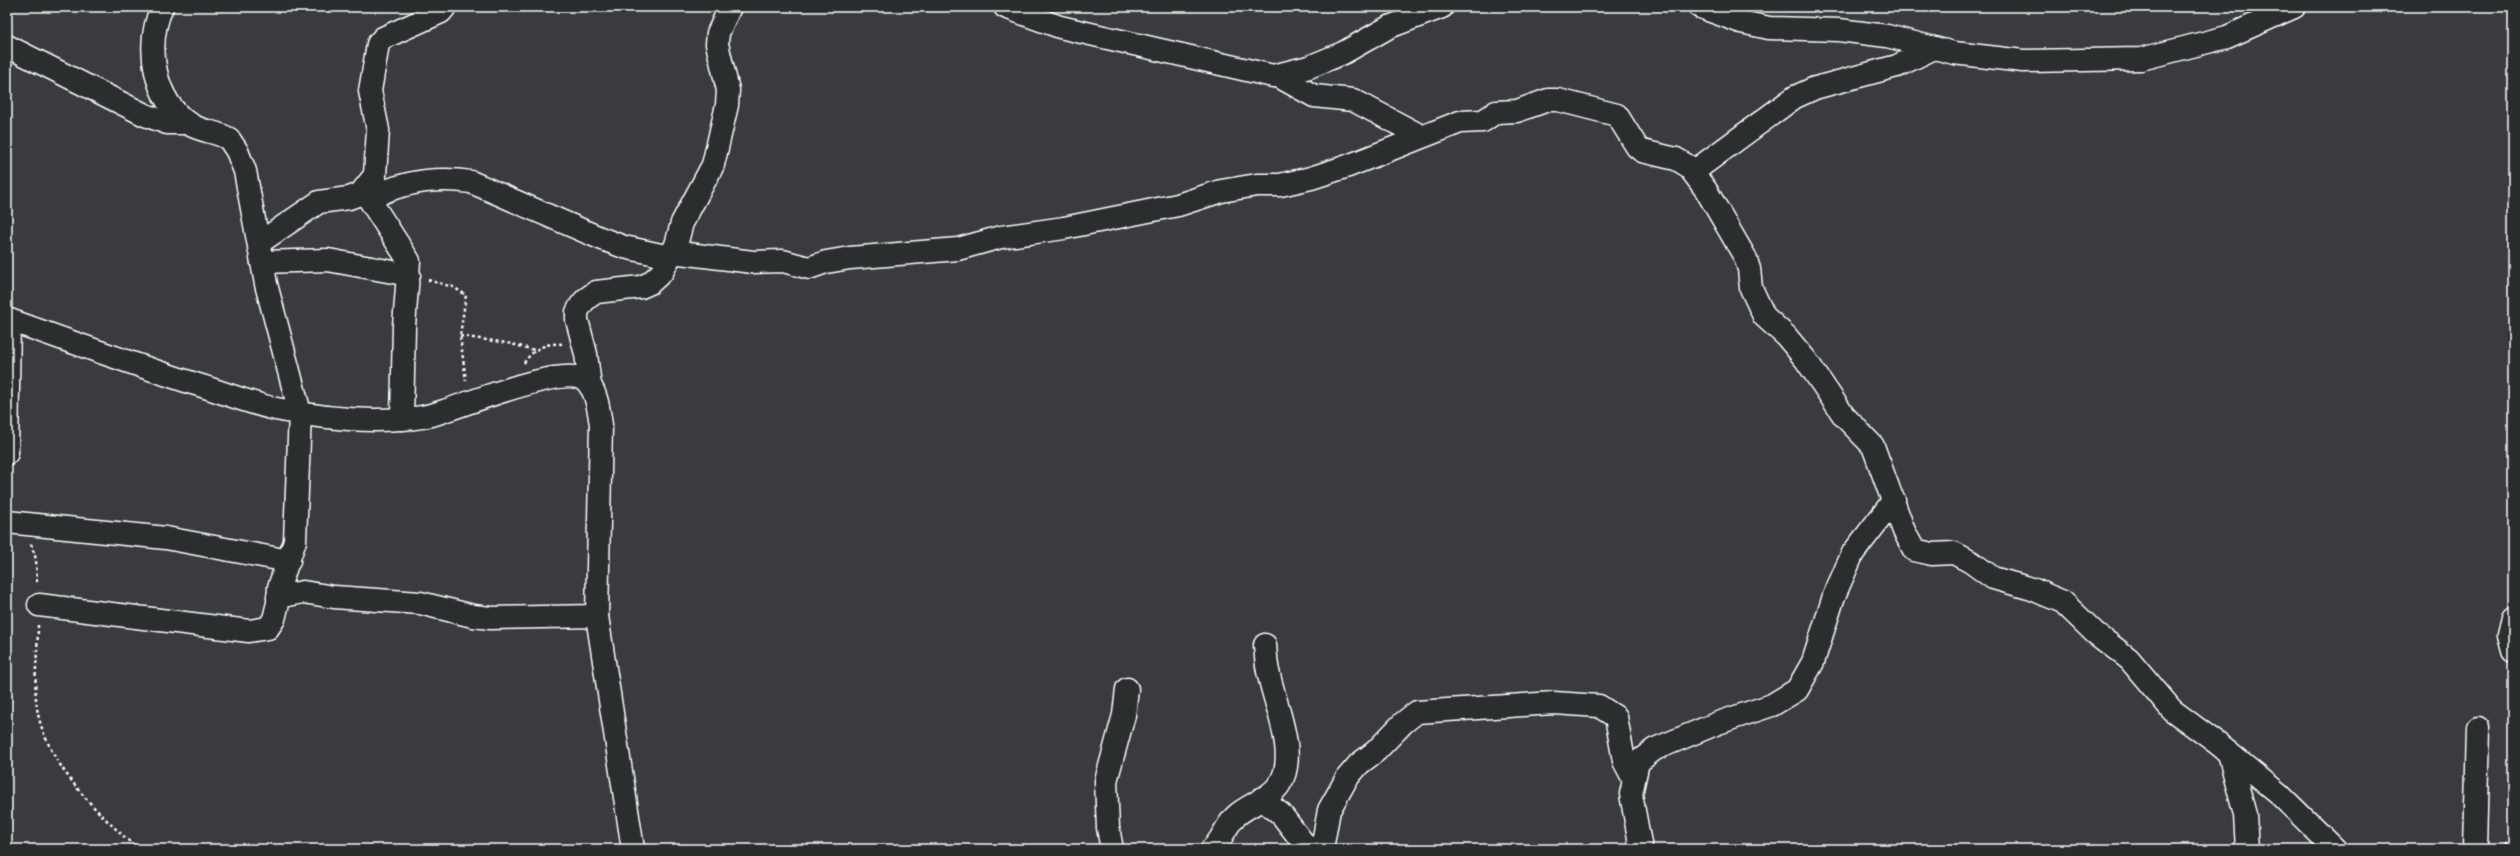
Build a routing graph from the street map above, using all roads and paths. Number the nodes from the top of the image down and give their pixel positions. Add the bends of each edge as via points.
1 (162, 7) edge
2 (445, 7) edge
3 (730, 7) edge
4 (1005, 7) edge
5 (1442, 7) edge
6 (1700, 7) edge
7 (2294, 7) edge
8 (7, 46) edge
9 (1934, 48) junction
10 (1278, 76) junction
11 (189, 123) junction
12 (1421, 136) junction
13 (1693, 172) junction
14 (367, 195) junction
15 (260, 253) junction
16 (671, 255) junction
17 (409, 275) junction
18 (8, 319) edge
19 (460, 336) junction
20 (536, 350) junction
21 (585, 350) junction
22 (590, 386) junction
23 (515, 387) junction
24 (470, 401) junction
25 (300, 413) junction
26 (402, 419) junction
27 (7, 453) edge
28 (1894, 500) junction
29 (16, 523) edge
30 (288, 565) junction
31 (303, 592) junction
32 (278, 597) junction
33 (39, 605) junction
34 (597, 616) junction
35 (2513, 617) edge
36 (1265, 645) dead end
37 (2513, 650) edge
38 (1127, 689) dead end
39 (2478, 728) dead end
40 (2230, 753) junction
41 (1633, 778) junction
42 (1261, 799) junction
43 (2513, 838) edge
44 (138, 849) edge
45 (634, 849) edge
46 (1112, 849) edge
47 (1212, 849) edge
48 (1308, 849) edge
49 (1322, 849) edge
50 (1641, 849) edge
51 (2247, 849) edge
52 (2335, 849) edge
53 (2475, 849) edge
54 (2499, 849) edge

1 - 11 street via 154,44 154,61 159,84 176,112
2 - 14 street via 441,12 383,38 378,44 370,91 378,130 378,160
3 - 16 street via 718,33 717,44 728,90 713,165 682,223
4 - 10 street via 1060,27
5 - 10 street via 1389,27 1343,53
6 - 9 street via 1740,22 1769,28 1839,30 1887,36
7 - 9 street via 2227,36 2141,58 2023,61 1954,53
8 - 11 street via 145,115 167,123
9 - 13 street via 1897,66 1815,88 1795,97
10 - 12 street via 1314,96 1353,100
11 - 15 street via 202,131 224,136 237,151 244,171
12 - 13 street via 1460,122 1483,121 1496,112 1517,111 1548,100 1558,100 1617,115 1637,148 1676,159
12 - 16 street via 1311,178 1280,185 1257,185 1221,191 1178,205 1064,228 1001,237 958,249 850,258 809,268 783,261 753,262
13 - 28 street via 1745,257 1750,269 1751,288 1764,316 1786,336 1806,360 1844,416 1873,446
14 - 15 street via 319,202
14 - 16 street via 413,184 452,179 471,182 624,247
14 - 17 street via 406,253 409,260
15 - 17 street via 328,260
15 - 25 street
16 - 21 street via 662,272 650,283 641,287 596,292 586,299 577,312
17 - 19 path via 463,292 466,300
17 - 26 street via 404,326
18 - 25 street via 165,374 275,409
18 - 27 street
19 - 20 path
19 - 24 path via 463,369
20 - 21 path via 557,344
20 - 23 path via 521,369
21 - 22 street
22 - 23 street via 580,377 560,378
22 - 34 street via 598,404 601,425
23 - 24 street
24 - 26 street via 443,412
25 - 26 street via 372,421
25 - 30 street via 295,541
28 - 40 street via 1904,531 1914,550 1932,554 1954,553 1993,578 2032,589 2063,602 2095,633 2129,659 2172,710
28 - 41 street via 1853,553 1834,596 1813,662 1797,690 1772,704 1655,749 1638,762
29 - 30 street via 166,538
29 - 33 path via 36,559
30 - 31 street
30 - 32 street via 279,587
31 - 32 street
31 - 34 street via 334,597 420,603 491,618
32 - 33 street via 274,619 268,628 261,631 228,630
33 - 44 path via 37,708 46,740 68,777
34 - 45 street
35 - 37 street via 2509,636
36 - 42 street via 1268,674 1283,727 1286,756 1284,773 1279,784
38 - 46 street via 1124,715 1106,781 1108,828
39 - 53 street
40 - 51 street via 2245,816
40 - 52 street via 2279,794
41 - 49 street via 1624,761 1616,717 1599,706 1554,703 1465,710 1424,710 1410,716 1347,778 1329,810
41 - 50 street via 1631,794
42 - 47 street via 1234,818
42 - 48 street via 1281,814
43 - 54 path

